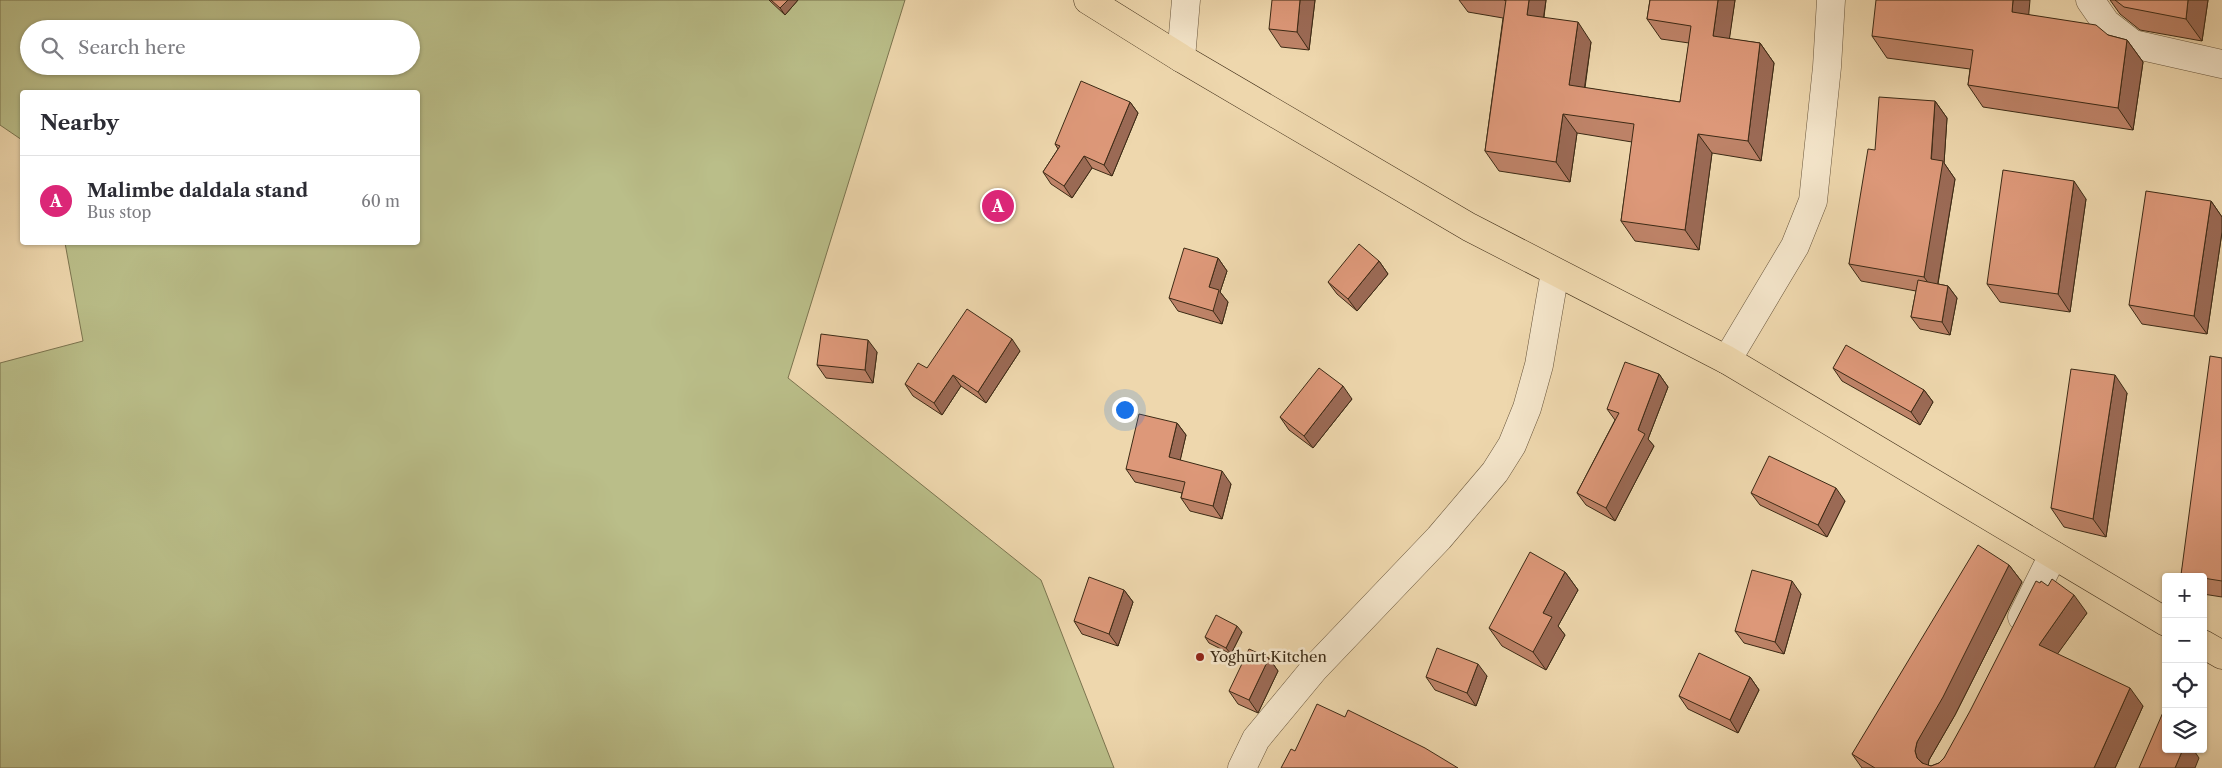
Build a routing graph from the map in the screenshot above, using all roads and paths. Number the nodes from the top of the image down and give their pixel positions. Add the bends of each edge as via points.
1 (1088, 0) edge
2 (1186, 0) edge
3 (1831, 0) edge
4 (2090, 0) edge
5 (1180, 58) junction
6 (2222, 64) edge
7 (1555, 272) junction
8 (1727, 360) junction
9 (2053, 555) junction
10 (2162, 620) edge
11 (2008, 643) edge
12 (2207, 646) edge
13 (2222, 655) edge
14 (1242, 768) edge

1 - 5 main road
2 - 5 street
3 - 8 street via 1813,201 1795,246
4 - 6 street via 2106,23 2133,44
5 - 7 main road via 1469,227
7 - 8 main road
7 - 14 street via 1538,366 1527,408 1512,445 1494,472 1439,538 1314,669 1256,739
8 - 9 main road
9 - 10 main road
9 - 11 street
12 - 13 main road

